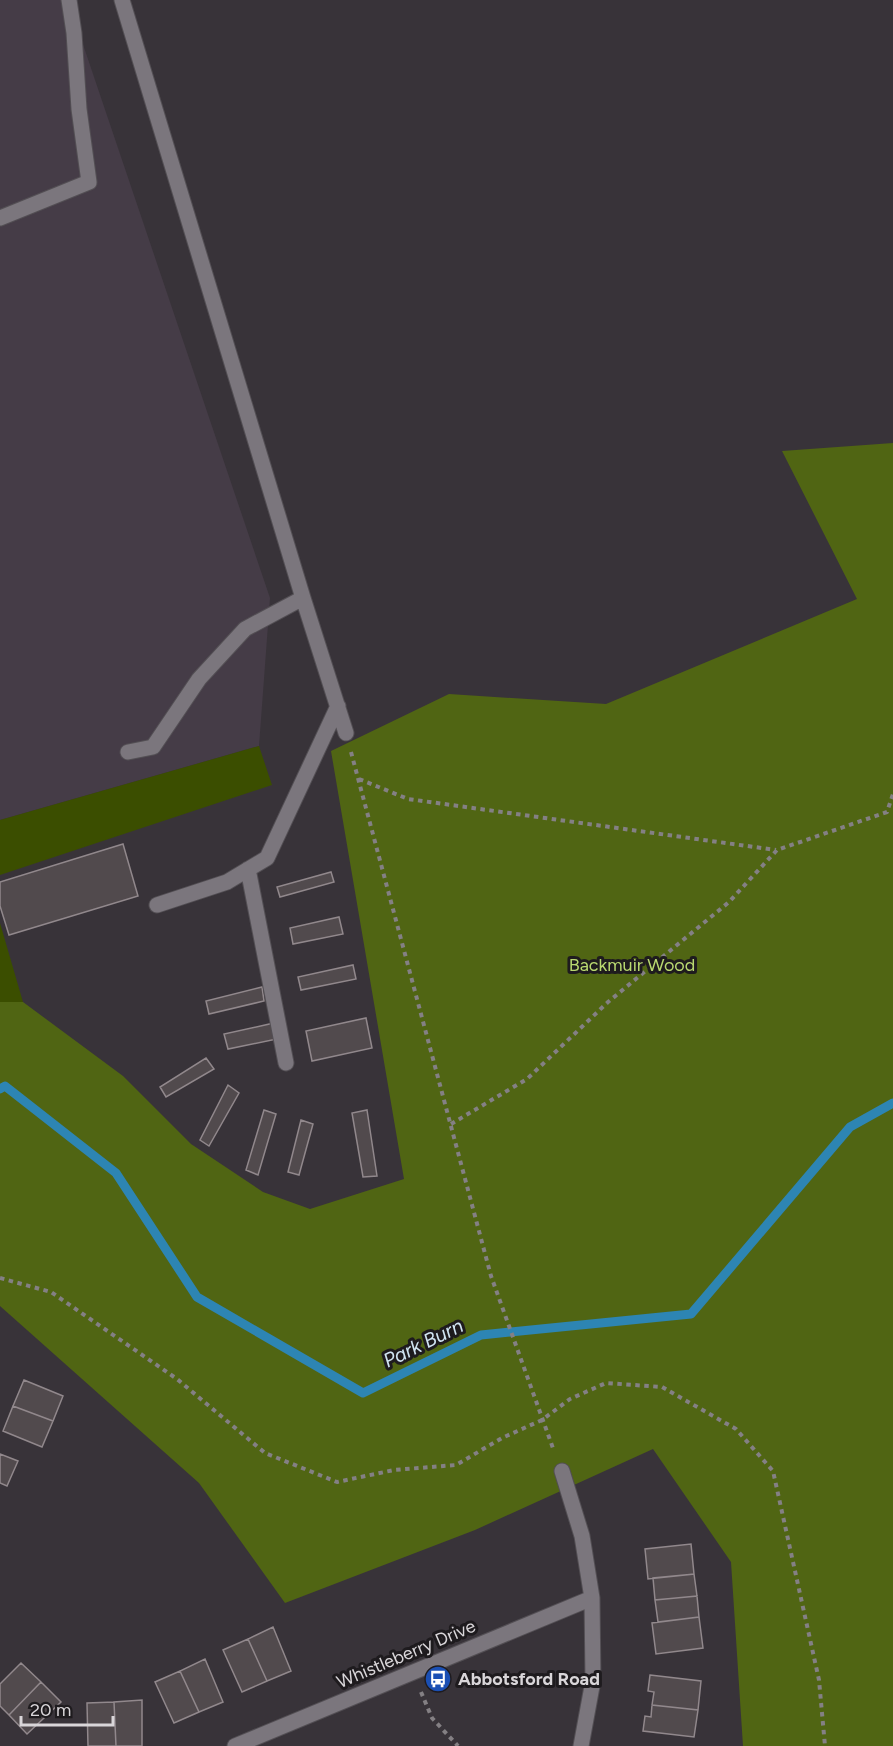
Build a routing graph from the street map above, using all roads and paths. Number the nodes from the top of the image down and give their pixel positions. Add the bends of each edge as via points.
1 (69, 0) edge
2 (122, 0) edge
3 (0, 218) edge
4 (303, 598) junction
5 (338, 706) junction
6 (346, 733) joint
7 (128, 752) dead end
8 (358, 779) junction
9 (893, 794) edge
10 (777, 850) junction
11 (248, 869) junction
12 (157, 905) dead end
13 (286, 1063) dead end
14 (451, 1124) junction
15 (0, 1278) edge
16 (542, 1420) junction
17 (562, 1471) joint
18 (592, 1598) junction
19 (413, 1672) junction
20 (235, 1746) edge
21 (458, 1746) edge
22 (581, 1746) edge
23 (825, 1746) edge

1 - 3 street via 89,182
2 - 4 street
4 - 5 street
4 - 7 street via 245,629 199,679 153,747
5 - 6 street
5 - 11 street via 267,858
6 - 8 path
8 - 10 path via 408,799
8 - 14 path
9 - 10 path via 887,812
10 - 14 path via 729,902 608,1002 527,1079
11 - 12 street via 227,882
11 - 13 street
14 - 16 path via 491,1276
15 - 16 path via 51,1292 177,1378 265,1453 337,1482 394,1470 456,1465
16 - 17 path
16 - 23 path via 570,1399 606,1383 663,1387 736,1429 773,1471 819,1680
17 - 18 street via 582,1536
18 - 19 street, Whistleberry Drive
18 - 22 street via 593,1681
19 - 20 street, Whistleberry Drive
19 - 21 path via 432,1718

